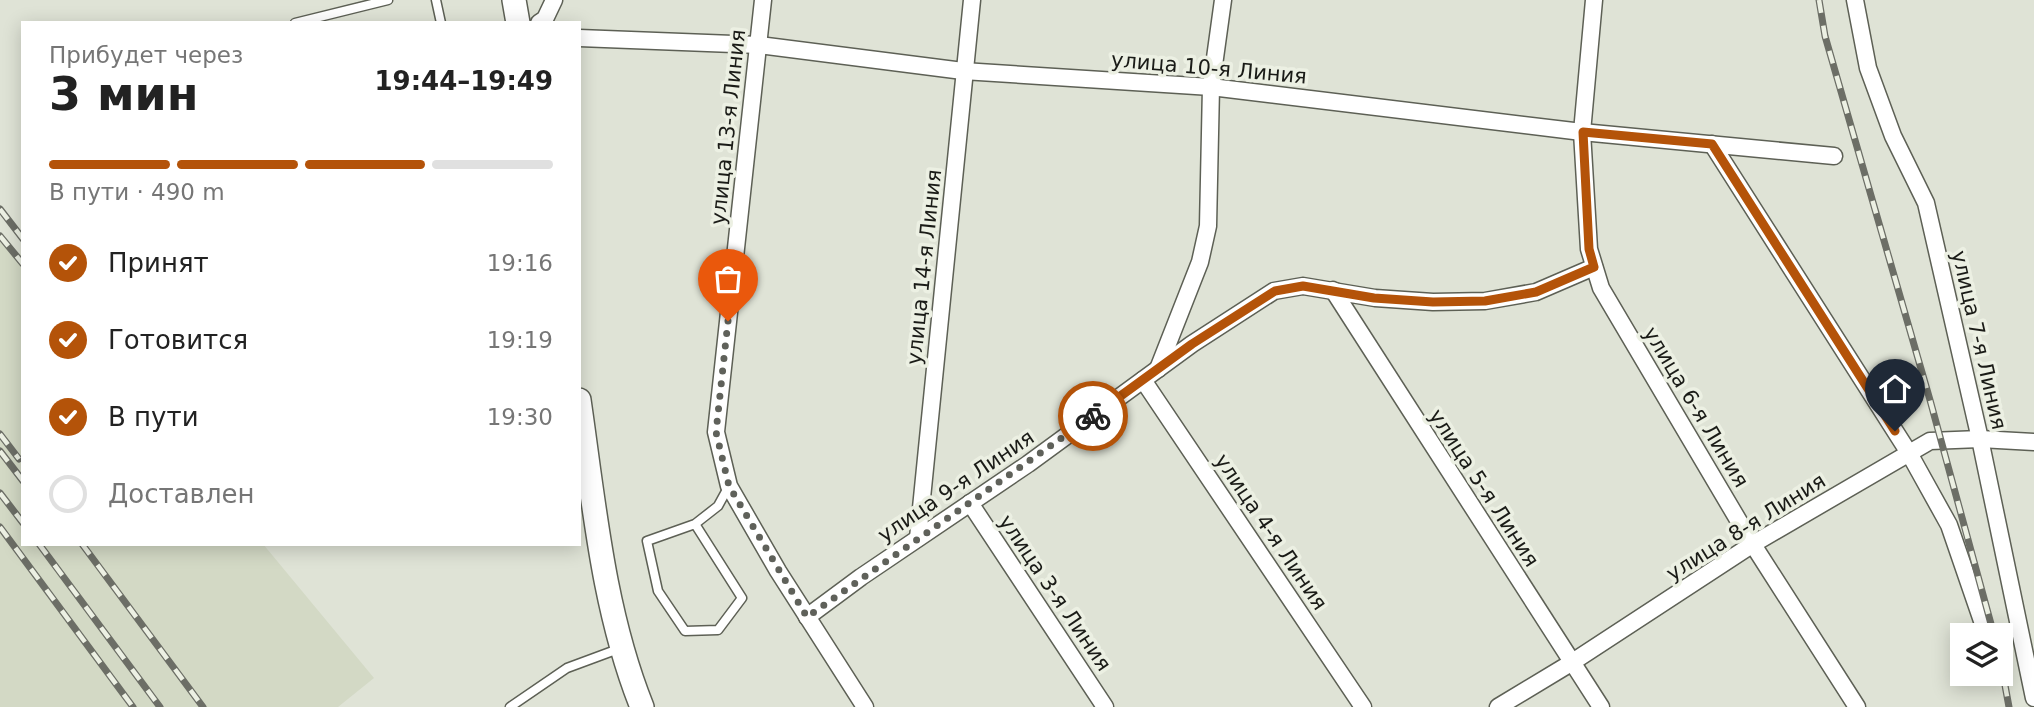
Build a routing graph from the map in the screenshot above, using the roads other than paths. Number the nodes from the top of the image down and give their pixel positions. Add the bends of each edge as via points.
1 (388, 0) edge
2 (436, 0) edge
3 (514, 0) edge
4 (554, 0) edge
5 (763, 0) edge
6 (972, 0) edge
7 (1223, 0) edge
8 (1594, 0) edge
9 (1855, 0) edge
10 (304, 21) edge
11 (441, 21) edge
12 (518, 21) edge
13 (542, 21) edge
14 (581, 37) edge
15 (759, 45) junction
16 (963, 71) junction
17 (1211, 87) junction
18 (1583, 132) junction
19 (1712, 144) junction
20 (1833, 156) dead end
21 (1594, 267) junction
22 (1333, 290) junction
23 (1157, 370) junction
24 (1143, 380) junction
25 (581, 413) edge
26 (1980, 439) junction
27 (2034, 442) edge
28 (1909, 453) junction
29 (729, 486) junction
30 (970, 503) junction
31 (695, 524) junction
32 (918, 538) junction
33 (1753, 544) junction
34 (806, 615) junction
35 (1982, 621) dead end
36 (621, 648) junction
37 (1571, 663) junction
38 (2034, 698) edge
39 (510, 707) edge
40 (642, 707) edge
41 (865, 707) edge
42 (1105, 707) edge
43 (1363, 707) edge
44 (1498, 707) edge
45 (1601, 707) edge
46 (1857, 707) edge

1 - 10 lane
2 - 11 lane
3 - 12 main road
4 - 13 street
5 - 15 street, улица 13-я Линия
6 - 16 street, улица 14-я Линия
7 - 17 street
8 - 18 street, улица 6-я Линия
9 - 26 street, улица 7-я Линия via 1868,68 1893,136 1926,203
14 - 15 street, улица 10-я Линия
15 - 16 street, улица 10-я Линия
15 - 29 street, улица 13-я Линия via 716,432
16 - 17 street, улица 10-я Линия
16 - 32 street, улица 14-я Линия
17 - 18 street, улица 10-я Линия
17 - 23 street via 1208,226 1200,262
18 - 19 street, улица 10-я Линия
18 - 21 street, улица 6-я Линия via 1589,249
19 - 20 street, улица 10-я Линия
19 - 28 street
21 - 22 street, улица 9-я Линия via 1536,292 1485,301 1374,298
21 - 33 street, улица 6-я Линия via 1601,288
22 - 23 street, улица 9-я Линия via 1303,286 1275,291
22 - 37 street, улица 5-я Линия
23 - 24 street, улица 9-я Линия
24 - 30 street, улица 9-я Линия
24 - 43 street, улица 4-я Линия
25 - 36 main road
26 - 27 street, улица 8-я Линия
26 - 28 street, улица 8-я Линия via 1930,441
26 - 38 street, улица 7-я Линия
28 - 33 street, улица 8-я Линия
28 - 35 street via 1949,525
29 - 31 lane via 718,506
29 - 34 street, улица 13-я Линия
30 - 32 street, улица 9-я Линия
30 - 42 street, улица 3-я Линия
31 - 31 lane via 647,541 659,591 685,631 718,630 743,598
32 - 34 street, улица 9-я Линия
33 - 37 street, улица 8-я Линия
33 - 46 street, улица 6-я Линия
34 - 41 street, улица 13-я Линия
36 - 39 lane via 567,668
36 - 40 main road
37 - 44 street, улица 8-я Линия
37 - 45 street, улица 5-я Линия

